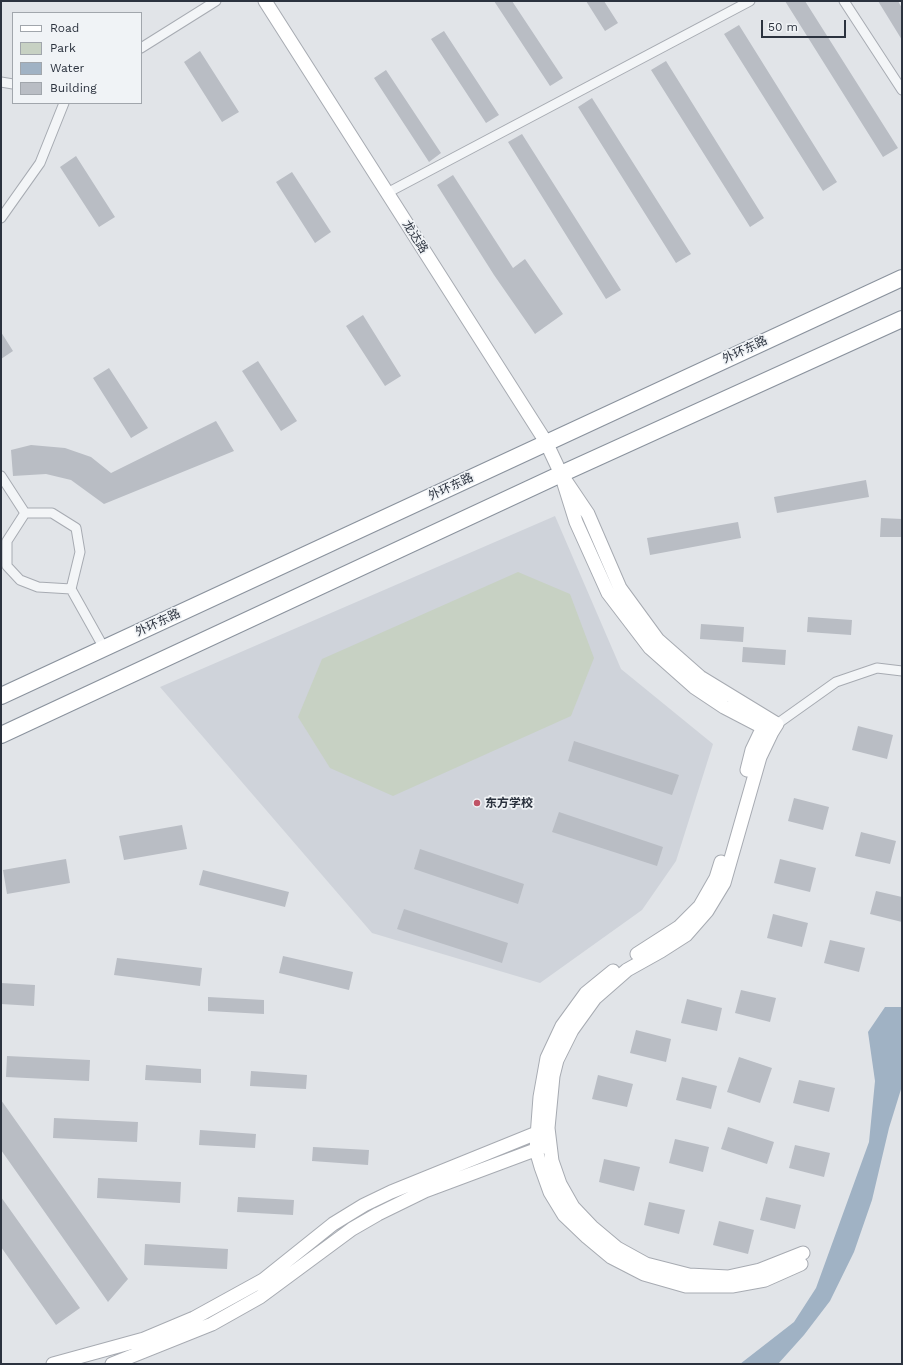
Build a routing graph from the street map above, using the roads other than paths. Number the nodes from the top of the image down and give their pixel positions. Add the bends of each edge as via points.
1 (216, 1) edge
2 (265, 1) edge
3 (750, 1) edge
4 (844, 1) edge
5 (142, 47) edge
6 (1, 82) edge
7 (12, 84) edge
8 (902, 90) edge
9 (64, 104) edge
10 (387, 193) junction
11 (1, 218) edge
12 (902, 278) edge
13 (902, 319) edge
14 (546, 442) junction
15 (561, 474) junction
16 (1, 476) edge
17 (25, 513) junction
18 (70, 589) junction
19 (104, 648) junction
20 (902, 671) edge
21 (1, 696) edge
22 (770, 726) junction
23 (1, 735) edge
24 (543, 1130) junction
25 (550, 1145) junction
26 (536, 1150) junction
27 (53, 1364) edge
28 (112, 1364) edge

1 - 5 street
2 - 10 street, 龙达路
3 - 10 street
4 - 8 street
6 - 7 street
9 - 11 street via 40,163
10 - 14 street, 龙达路
12 - 14 highway, 外环东路
13 - 15 highway
14 - 15 street, 龙达路
14 - 19 highway, 外环东路
15 - 22 street, 龙达路 via 576,522 608,593 650,648 694,687 724,707
15 - 23 highway
16 - 17 street
17 - 18 street via 52,512 76,528 80,552
17 - 18 street via 7,541 7,566 20,580 38,587
18 - 19 street
19 - 21 highway, 外环东路
20 - 22 street via 877,668 836,682
22 - 24 street via 724,883 707,911 686,935 627,970 595,998 572,1030 557,1060
24 - 25 street
24 - 26 street
24 - 27 street via 364,1205 333,1224 262,1280 194,1318 144,1339
25 - 26 street
25 - 26 street via 552,1161 560,1184 573,1207 617,1248 646,1264 689,1275 728,1277 802,1259 765,1280 732,1286 686,1286 644,1274 610,1257 564,1215 550,1192
26 - 28 street via 425,1191 378,1214 352,1229 260,1297 212,1324

